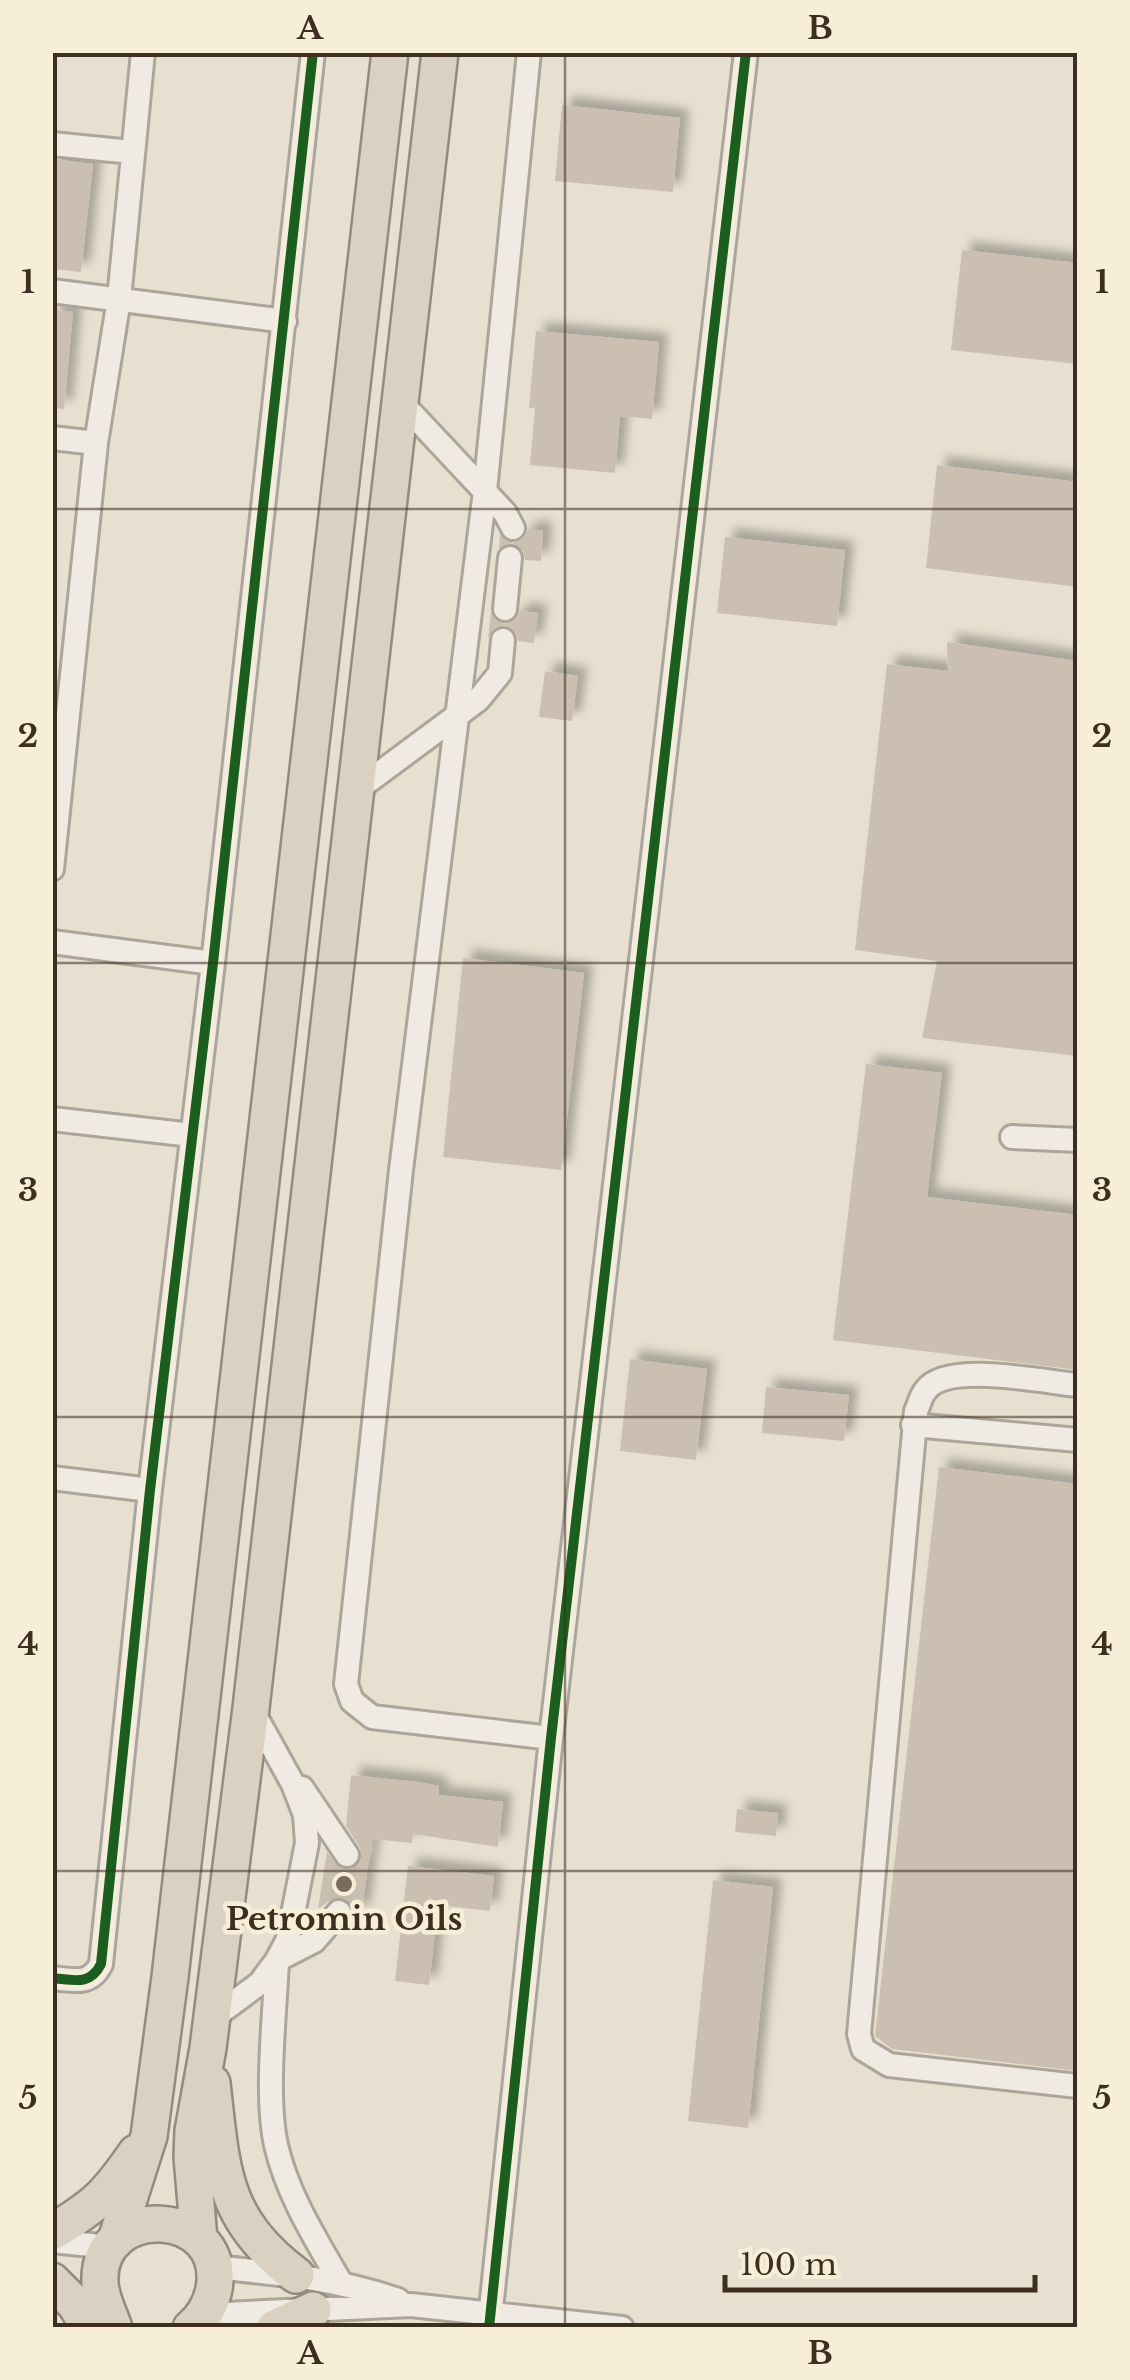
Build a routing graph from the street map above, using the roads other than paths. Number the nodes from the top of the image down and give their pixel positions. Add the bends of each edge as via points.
1 (142, 52) edge
2 (313, 52) edge
3 (390, 52) edge
4 (440, 52) edge
5 (529, 52) edge
6 (746, 52) edge
7 (52, 144) edge
8 (132, 152) junction
9 (52, 292) edge
10 (118, 298) junction
11 (285, 321) junction
12 (402, 402) junction
13 (52, 438) edge
14 (96, 443) junction
15 (485, 492) junction
16 (513, 528) dead end
17 (510, 558) dead end
18 (505, 609) dead end
19 (503, 640) dead end
20 (457, 718) junction
21 (354, 792) junction
22 (57, 796) edge
23 (52, 868) edge
24 (52, 942) edge
25 (213, 963) junction
26 (52, 1119) edge
27 (192, 1136) junction
28 (1012, 1137) dead end
29 (1078, 1140) edge
30 (1078, 1385) edge
31 (913, 1425) junction
32 (1078, 1440) edge
33 (52, 1478) edge
34 (150, 1490) junction
35 (251, 1708) junction
36 (551, 1738) junction
37 (280, 1759) junction
38 (348, 1855) tunnel mouth
39 (338, 1912) tunnel mouth
40 (276, 1960) junction
41 (52, 1978) edge
42 (209, 2034) junction
43 (1078, 2086) edge
44 (149, 2136) junction
45 (52, 2232) edge
46 (52, 2242) edge
47 (113, 2244) junction
48 (206, 2253) junction
49 (52, 2271) edge
50 (296, 2275) junction
51 (52, 2281) edge
52 (341, 2283) junction
53 (411, 2305) junction
54 (313, 2310) junction
55 (108, 2316) edge
56 (490, 2320) edge
57 (197, 2321) edge
58 (275, 2328) edge
59 (622, 2328) edge

1 - 8 street
2 - 11 street
3 - 44 highway
4 - 12 highway
5 - 15 street
6 - 36 street
7 - 8 street
8 - 10 street
9 - 10 street
10 - 11 street
10 - 14 street
11 - 25 street
12 - 15 street
12 - 21 highway
13 - 14 street
14 - 22 street
15 - 16 street
15 - 20 street
17 - 18 street
19 - 20 street via 500,673
20 - 21 street
20 - 36 street via 346,1684 352,1701 372,1718
21 - 35 highway
22 - 23 street
24 - 25 street
25 - 27 street
26 - 27 street
27 - 34 street
28 - 29 street
30 - 31 street via 962,1374 942,1378 926,1388
31 - 32 street
31 - 43 street via 859,2034 863,2048 889,2065
33 - 34 street
34 - 41 street via 101,1964 85,1981
35 - 37 street
35 - 42 highway
36 - 56 street
37 - 38 street
37 - 40 street via 305,1815 308,1843 288,1940
39 - 40 street via 314,1942
40 - 42 street
40 - 52 street via 276,2146 308,2227
42 - 48 highway via 192,2170
42 - 50 highway via 224,2175 235,2208 250,2234
44 - 45 highway via 103,2198
44 - 47 highway
46 - 47 street
47 - 48 highway via 131,2229 166,2223 184,2228
47 - 55 highway via 101,2268
48 - 50 street
48 - 57 highway via 215,2284
49 - 55 street
50 - 52 street
51 - 55 highway via 75,2304
52 - 53 street
53 - 54 street
53 - 56 street
54 - 57 street
54 - 58 highway
56 - 59 street

